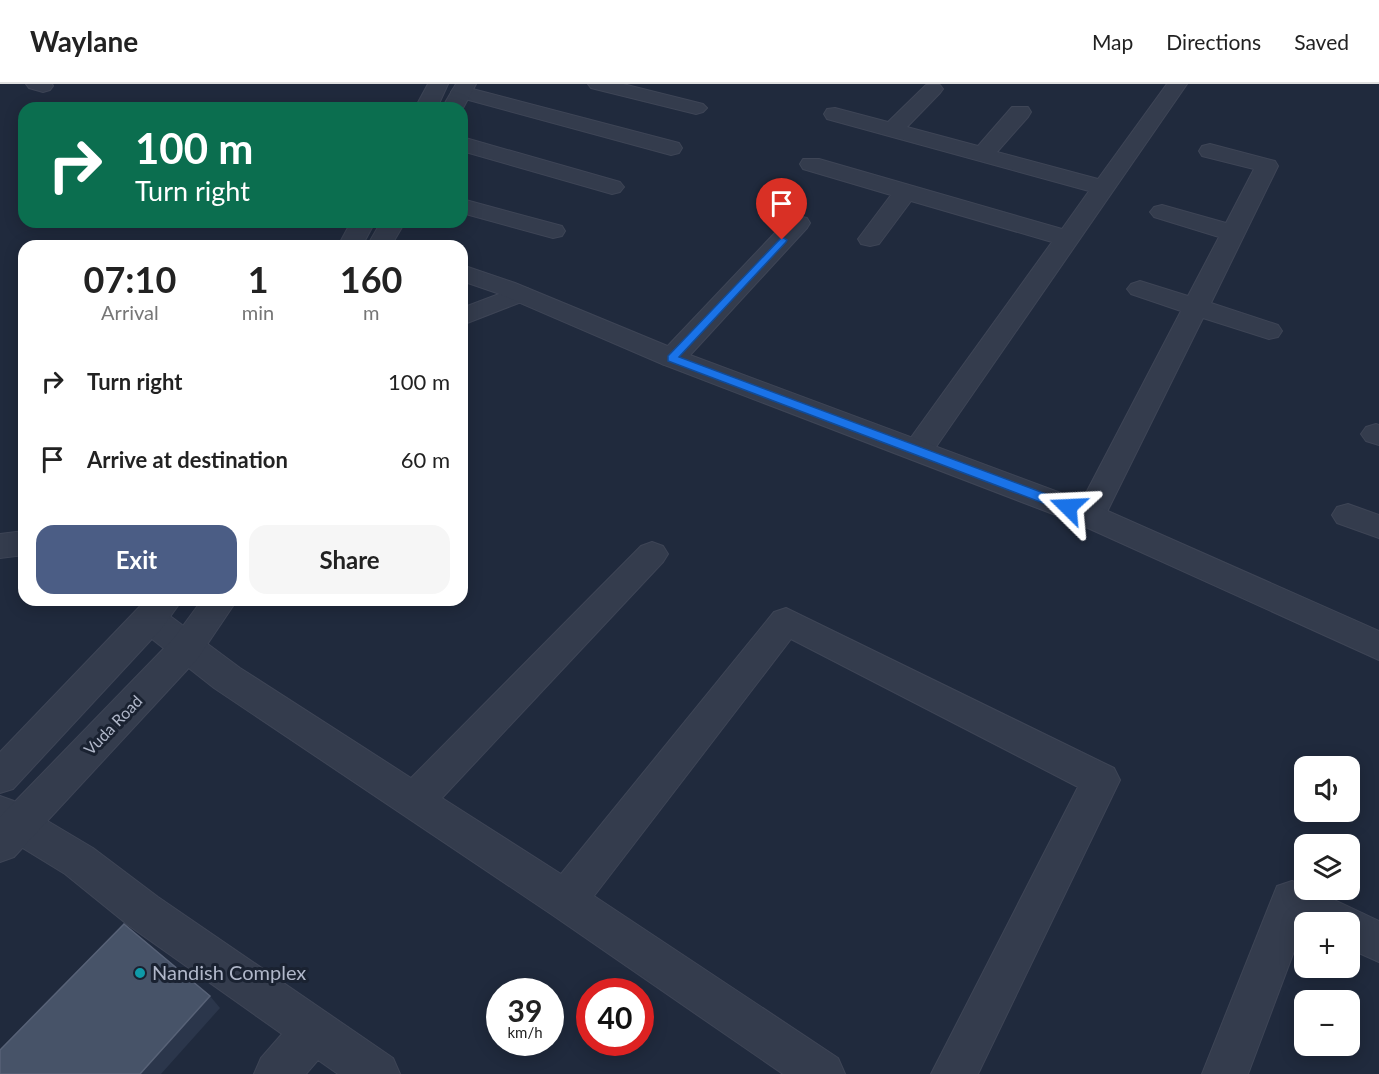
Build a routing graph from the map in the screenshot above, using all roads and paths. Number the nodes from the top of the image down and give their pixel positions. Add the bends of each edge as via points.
1 (438, 84) edge
2 (598, 84) edge
3 (1177, 84) edge
4 (933, 89) dead end
5 (460, 95) edge
6 (429, 102) edge
7 (696, 108) dead end
8 (1020, 112) dead end
9 (835, 114) dead end
10 (892, 130) junction
11 (468, 146) edge
12 (671, 147) dead end
13 (1210, 151) dead end
14 (982, 155) junction
15 (811, 164) dead end
16 (612, 187) dead end
17 (1103, 188) junction
18 (906, 192) junction
19 (468, 208) edge
20 (1162, 212) dead end
21 (798, 223) dead end
22 (553, 231) dead end
23 (1233, 233) junction
24 (1068, 238) junction
25 (870, 239) dead end
26 (468, 275) edge
27 (1140, 289) dead end
28 (530, 299) junction
29 (1195, 308) junction
30 (468, 314) edge
31 (1269, 331) dead end
32 (672, 358) junction
33 (918, 450) junction
34 (1348, 515) dead end
35 (1090, 516) junction
36 (1379, 527) edge
37 (652, 554) dead end
38 (219, 606) edge
39 (158, 610) edge
40 (1379, 646) edge
41 (206, 663) junction
42 (0, 777) edge
43 (413, 802) junction
44 (14, 829) edge
45 (566, 900) junction
46 (1318, 912) edge
47 (1360, 933) edge
48 (1379, 942) edge
49 (313, 1031) junction
50 (1228, 1073) edge
51 (277, 1074) edge
52 (377, 1074) edge
53 (822, 1074) edge
54 (954, 1074) edge

1 - 6 street
2 - 7 street
3 - 17 street
4 - 10 street
5 - 12 street
8 - 14 street
9 - 10 street
10 - 14 street
11 - 16 street
13 - 23 street via 1267,166
14 - 17 street
15 - 18 street
17 - 24 street
18 - 24 street
18 - 25 street
19 - 22 street
20 - 23 street
21 - 32 street
23 - 29 street
24 - 33 street
26 - 28 street
27 - 29 street
28 - 30 street
28 - 32 street
29 - 31 street
29 - 35 street
32 - 33 street
33 - 35 street
34 - 36 street
35 - 40 street
37 - 43 street
38 - 41 street, Vuda Road
39 - 41 street
39 - 42 street
41 - 43 street
41 - 44 street, Vuda Road
43 - 45 street
44 - 49 street via 79,861
45 - 53 street
45 - 54 street via 786,621 1101,780
46 - 50 street via 1292,900
47 - 48 street
49 - 51 street
49 - 52 street

